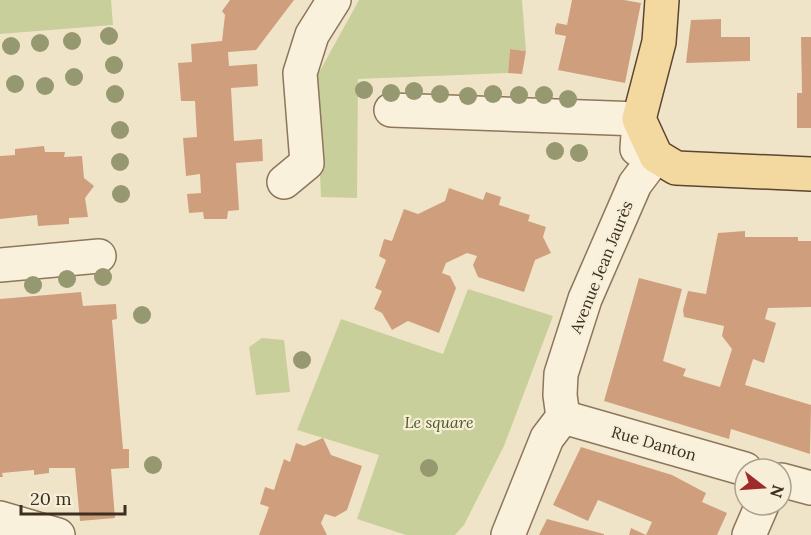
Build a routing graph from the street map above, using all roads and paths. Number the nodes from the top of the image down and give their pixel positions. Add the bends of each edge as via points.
1 (334, 0) edge
2 (662, 0) edge
3 (391, 110) dead end
4 (639, 119) junction
5 (656, 156) junction
6 (811, 174) edge
7 (284, 182) dead end
8 (635, 184) junction
9 (99, 256) dead end
10 (0, 265) edge
11 (563, 417) junction
12 (733, 466) edge
13 (793, 483) edge
14 (811, 488) edge
15 (757, 517) edge
16 (0, 518) edge
17 (58, 535) edge
18 (508, 535) edge
19 (749, 535) edge

1 - 7 street via 312,35 300,73 307,163
2 - 4 main road via 659,42
3 - 4 street
4 - 5 main road
4 - 8 street
5 - 6 main road via 676,168
5 - 8 street, Avenue Jean Jaurès
8 - 11 street, Avenue Jean Jaurès via 585,299 561,374
9 - 10 street
11 - 12 street, Rue Danton
11 - 18 street via 547,438
13 - 14 street
15 - 19 street
16 - 17 street

